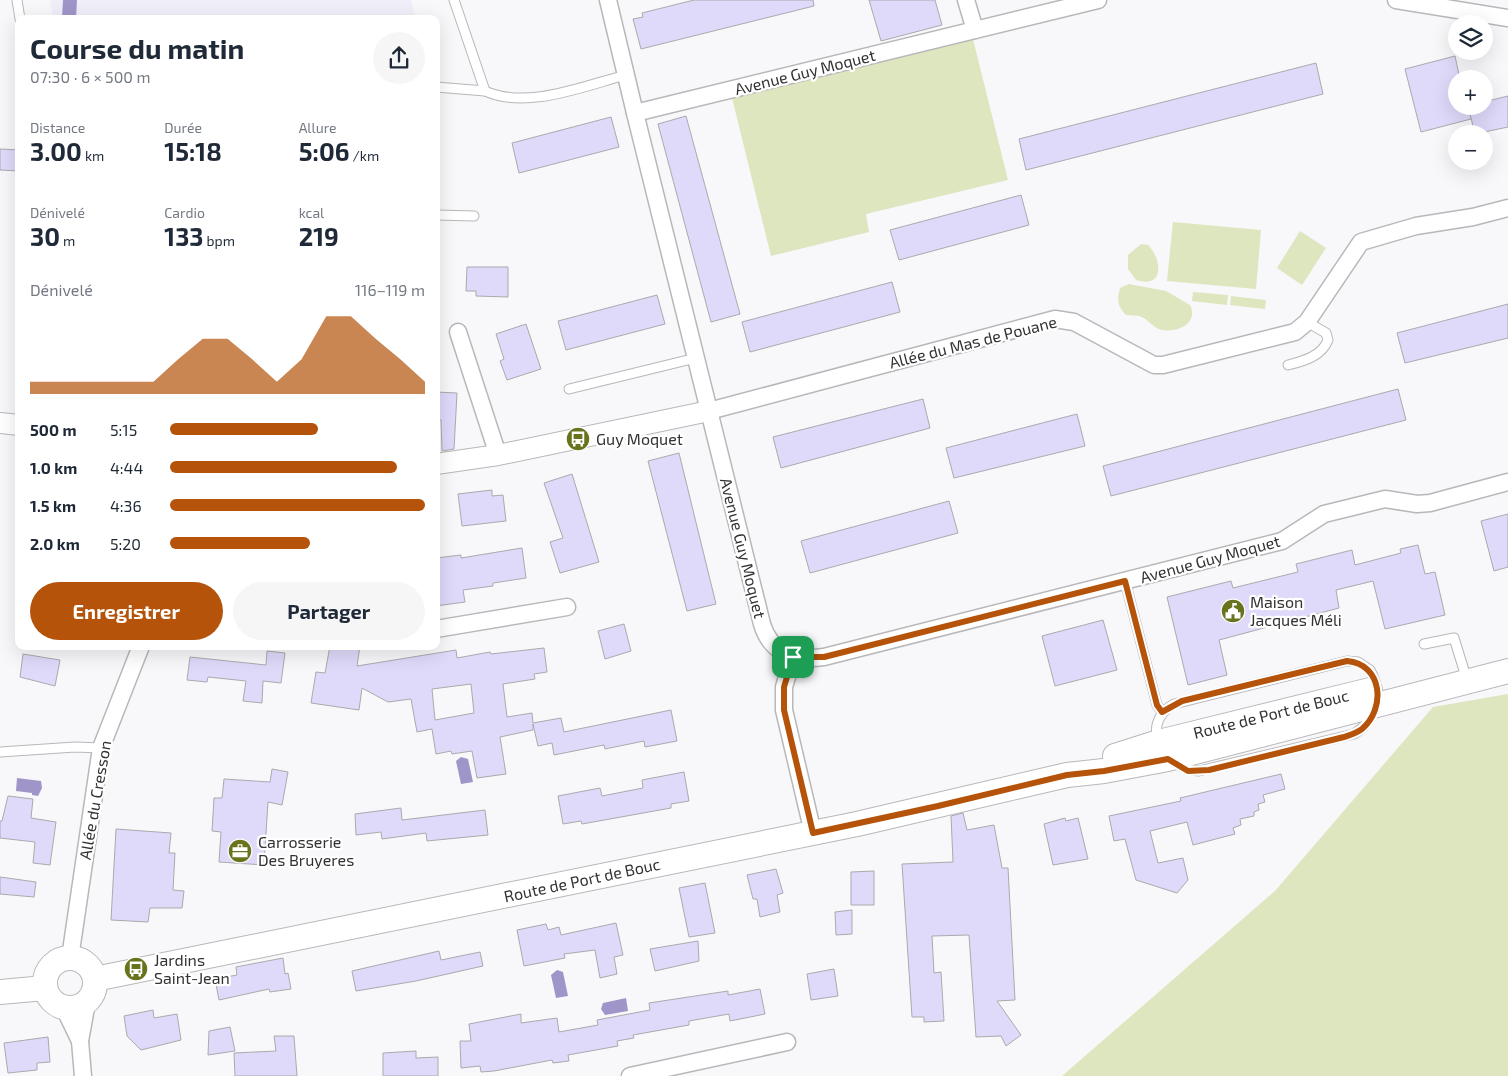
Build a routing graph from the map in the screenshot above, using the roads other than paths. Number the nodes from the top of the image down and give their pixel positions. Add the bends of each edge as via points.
1 (16, 0) edge
2 (454, 0) edge
3 (608, 0) edge
4 (966, 0) edge
5 (1098, 0) edge
6 (1396, 0) edge
7 (19, 15) edge
8 (1508, 18) edge
9 (975, 30) junction
10 (626, 75) junction
11 (440, 87) edge
12 (485, 91) junction
13 (635, 113) junction
14 (1508, 208) edge
15 (440, 214) edge
16 (474, 216) dead end
17 (1307, 322) junction
18 (458, 332) dead end
19 (696, 358) junction
20 (1288, 365) dead end
21 (569, 389) dead end
22 (709, 411) junction
23 (0, 423) edge
24 (15, 425) edge
25 (498, 456) junction
26 (440, 463) edge
27 (1508, 482) edge
28 (1125, 581) junction
29 (567, 607) dead end
30 (440, 628) edge
31 (1424, 644) dead end
32 (139, 650) edge
33 (1508, 656) edge
34 (793, 657) junction
35 (1508, 672) edge
36 (1465, 674) junction
37 (1376, 697) junction
38 (1162, 712) junction
39 (101, 748) junction
40 (1163, 750) junction
41 (0, 752) edge
42 (813, 833) junction
43 (70, 958) junction
44 (95, 979) junction
45 (45, 988) junction
46 (0, 992) edge
47 (87, 1002) junction
48 (64, 1008) junction
49 (80, 1041) junction
50 (787, 1042) dead end
51 (83, 1076) edge
52 (630, 1076) edge

1 - 7 lane
2 - 12 lane
3 - 10 street, Avenue Guy Moquet
4 - 9 street
5 - 9 street, Avenue Guy Moquet
6 - 8 street
9 - 13 street, Avenue Guy Moquet
10 - 12 lane via 527,100 500,98
10 - 13 street, Avenue Guy Moquet
11 - 12 lane
13 - 19 street, Avenue Guy Moquet
14 - 17 street, Allée du Mas de Pouane via 1416,226 1361,242
15 - 16 lane
17 - 20 lane via 1326,333 1327,343 1309,359
17 - 22 street, Allée du Mas de Pouane via 1295,332 1154,364 1074,322 1055,319
18 - 25 street
19 - 21 lane
19 - 22 street, Avenue Guy Moquet
22 - 25 street
22 - 34 street, Avenue Guy Moquet via 764,633 774,647
23 - 24 street
25 - 26 street
27 - 28 street, Avenue Guy Moquet via 1430,503 1385,499 1324,514 1282,541
28 - 34 street, Avenue Guy Moquet via 824,657
28 - 38 lane via 1157,705
29 - 30 street
31 - 36 lane via 1454,638
32 - 39 street, Allée du Cresson
33 - 36 main road, Route de Port de Bouc
34 - 42 street via 784,687 784,710
35 - 36 main road, Route de Port de Bouc
36 - 37 main road, Route de Port de Bouc
37 - 38 lane via 1370,670 1358,662 1347,661 1182,701
37 - 40 main road, Route de Port de Bouc
37 - 40 lane via 1370,720 1362,729 1344,737 1209,770 1188,771
38 - 40 lane via 1157,728
39 - 41 lane
39 - 43 street, Allée du Cresson
40 - 42 main road, Route de Port de Bouc via 938,806
42 - 44 main road, Route de Port de Bouc
43 - 44 main road via 86,964
43 - 45 main road via 50,967
44 - 47 main road via 95,987
45 - 46 main road
45 - 48 main road via 52,1001
47 - 48 main road
47 - 49 street
48 - 49 street
49 - 51 street
50 - 52 street

